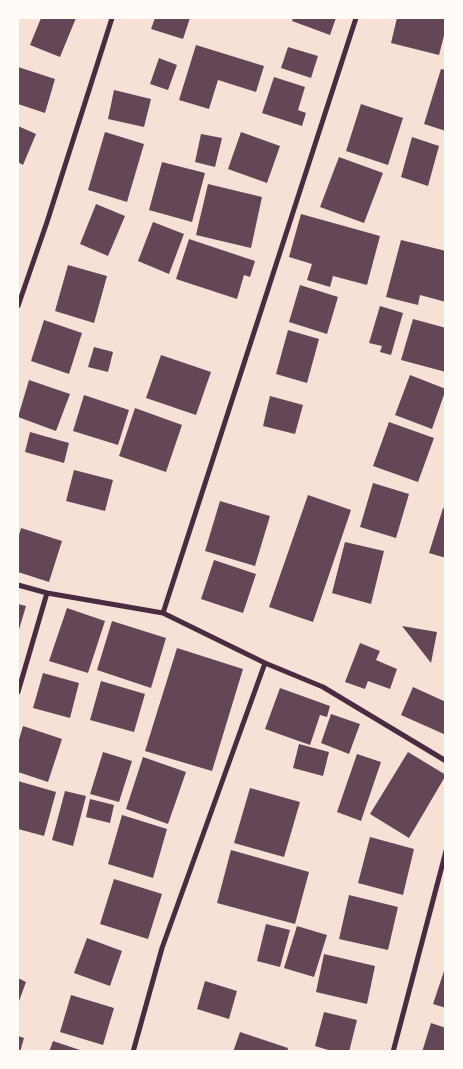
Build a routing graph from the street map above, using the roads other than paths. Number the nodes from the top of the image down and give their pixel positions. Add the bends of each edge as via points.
1 (112, 18) edge
2 (356, 18) edge
3 (18, 306) edge
4 (18, 585) edge
5 (47, 593) junction
6 (163, 613) junction
7 (265, 663) junction
8 (18, 692) edge
9 (446, 761) edge
10 (446, 851) edge
11 (133, 1052) edge
12 (393, 1052) edge

1 - 3 street
2 - 6 street
4 - 5 street
5 - 6 street
5 - 8 street
6 - 7 street
7 - 9 street via 322,687
7 - 11 street via 162,948
10 - 12 street

